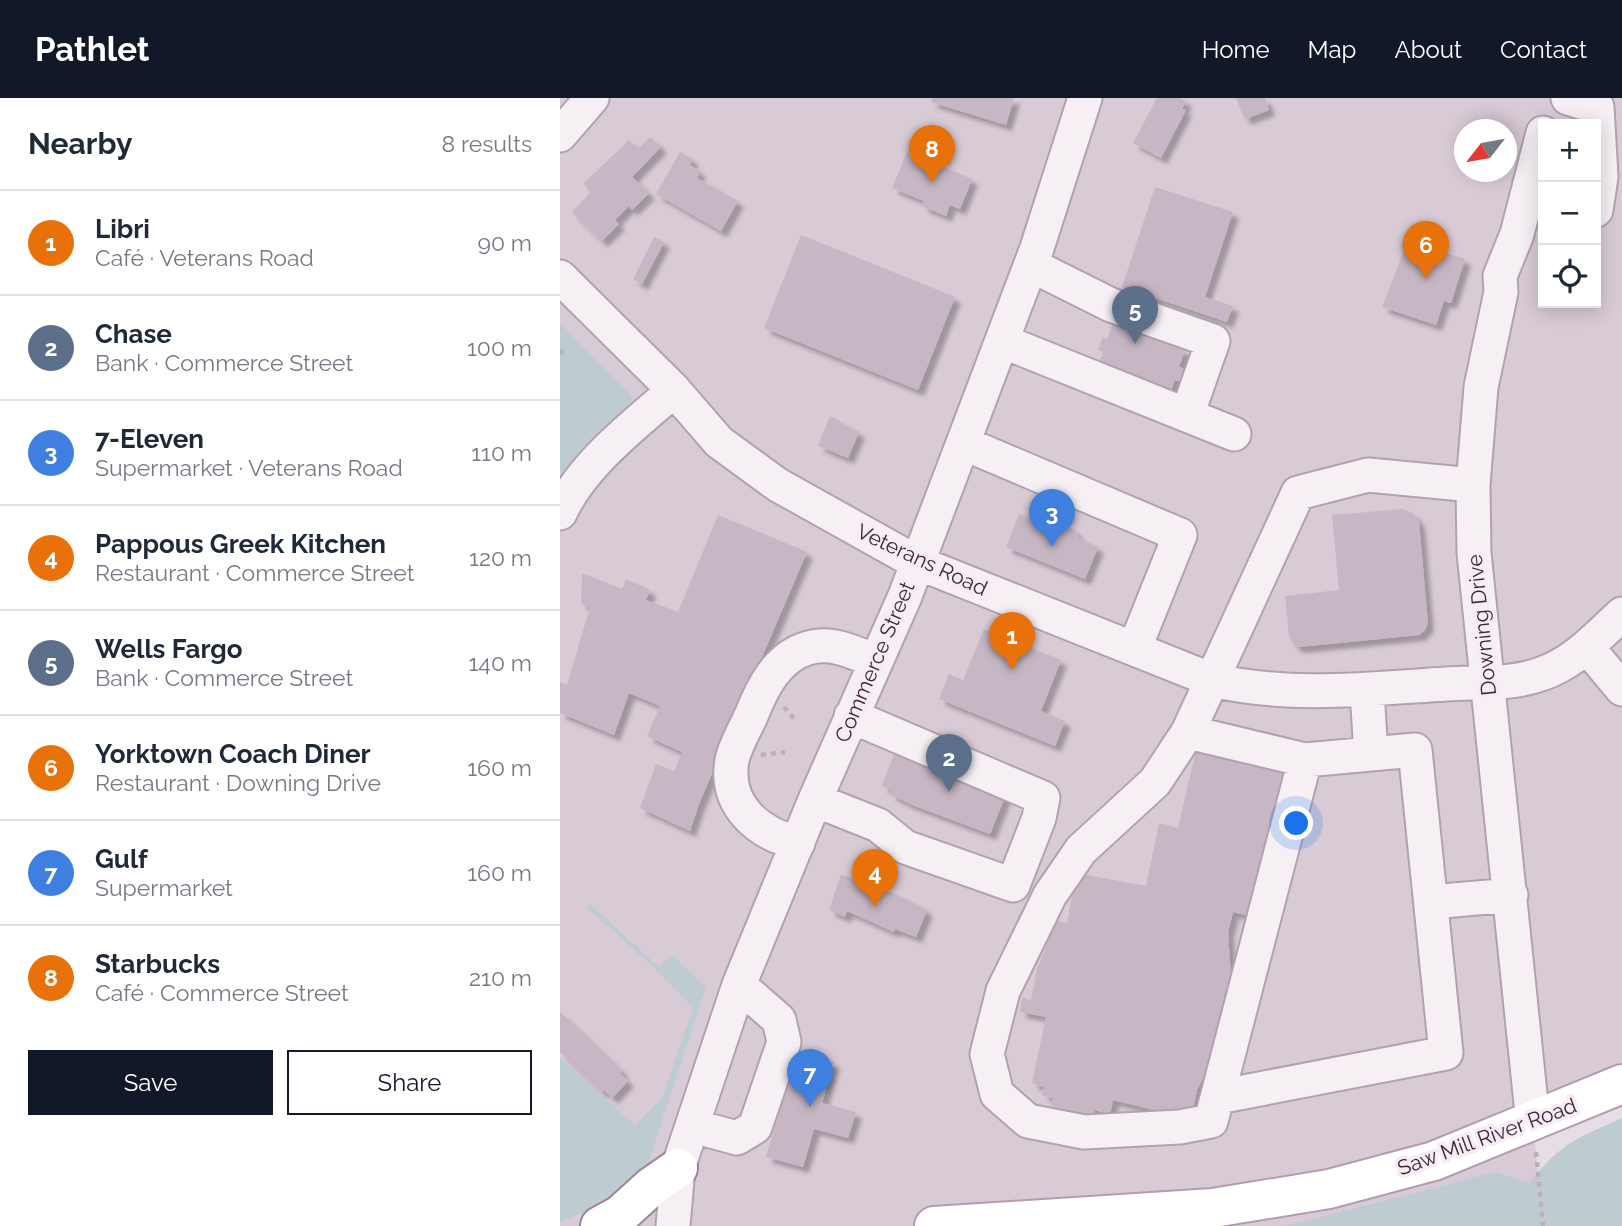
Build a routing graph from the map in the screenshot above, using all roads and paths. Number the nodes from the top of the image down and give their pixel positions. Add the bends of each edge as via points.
1 (593, 98) edge
2 (1085, 98) edge
3 (1553, 98) edge
4 (1568, 98) edge
5 (1547, 119) edge
6 (560, 135) edge
7 (1538, 172) edge
8 (1600, 182) edge
9 (1531, 227) edge
10 (1031, 265) junction
11 (560, 277) edge
12 (1002, 341) junction
13 (560, 350) edge
14 (560, 356) edge
15 (674, 390) junction
16 (1187, 415) junction
17 (1234, 434) dead end
18 (963, 443) junction
19 (1473, 485) junction
20 (563, 498) edge
21 (916, 562) junction
22 (1622, 614) edge
23 (1587, 647) junction
24 (1135, 648) junction
25 (875, 661) junction
26 (1212, 680) junction
27 (1488, 684) junction
28 (1622, 689) edge
29 (1367, 691) junction
30 (851, 716) junction
31 (1188, 732) junction
32 (785, 752) dead end
33 (1371, 754) junction
34 (750, 756) dead end
35 (1305, 760) junction
36 (815, 800) junction
37 (798, 843) junction
38 (1511, 895) junction
39 (1431, 902) junction
40 (739, 985) junction
41 (1622, 1084) edge
42 (1217, 1097) junction
43 (1533, 1123) junction
44 (693, 1126) junction
45 (678, 1168) junction
46 (600, 1226) edge
47 (673, 1226) edge
48 (934, 1226) edge
49 (1543, 1226) edge

1 - 6 street
2 - 10 street, Commerce Street
3 - 5 street
4 - 8 street via 1597,107
7 - 9 street, Downing Drive
9 - 19 street, Downing Drive via 1500,276 1501,292 1480,387
10 - 12 street, Commerce Street
10 - 16 street via 1111,305 1213,341
11 - 15 street, Veterans Road
12 - 16 street
12 - 18 street, Commerce Street
13 - 14 path via 564,354
15 - 20 street via 611,446
15 - 21 street, Veterans Road via 719,442 778,485
16 - 17 street
18 - 21 street, Commerce Street
18 - 24 street via 1180,536
19 - 26 street via 1368,475 1298,493
19 - 27 street, Downing Drive via 1474,553
21 - 24 street, Veterans Road
21 - 25 street, Commerce Street
22 - 23 street, Veterans Road
23 - 27 street, Veterans Road via 1541,674
23 - 28 street
24 - 26 street, Veterans Road
25 - 30 street, Commerce Street
25 - 37 street via 836,646 808,648 778,665 753,710 732,761 735,793 750,821 773,837
26 - 29 street, Veterans Road via 1253,689
26 - 31 street
27 - 29 street, Veterans Road
27 - 38 street, Downing Drive
29 - 33 street
30 - 36 street, Commerce Street
30 - 36 street via 1043,798 1013,885 905,847 878,825
31 - 35 street
31 - 42 street via 1155,782 1081,850 1051,895 1003,990 987,1054 997,1094 1028,1121 1083,1132 1211,1121
32 - 34 path
33 - 35 street
33 - 39 street via 1415,750
35 - 42 street
36 - 37 street, Commerce Street
37 - 40 street, Commerce Street
38 - 39 street
38 - 43 street, Downing Drive
39 - 42 street via 1446,1053
40 - 44 street, Commerce Street
40 - 44 street via 779,1020 784,1041 755,1127 737,1138
41 - 43 main road, Saw Mill River Road
43 - 48 main road, Saw Mill River Road via 1434,1161 1329,1189 1213,1208
43 - 49 path
44 - 45 street, Commerce Street
45 - 46 main road
45 - 47 street, Commerce Street

